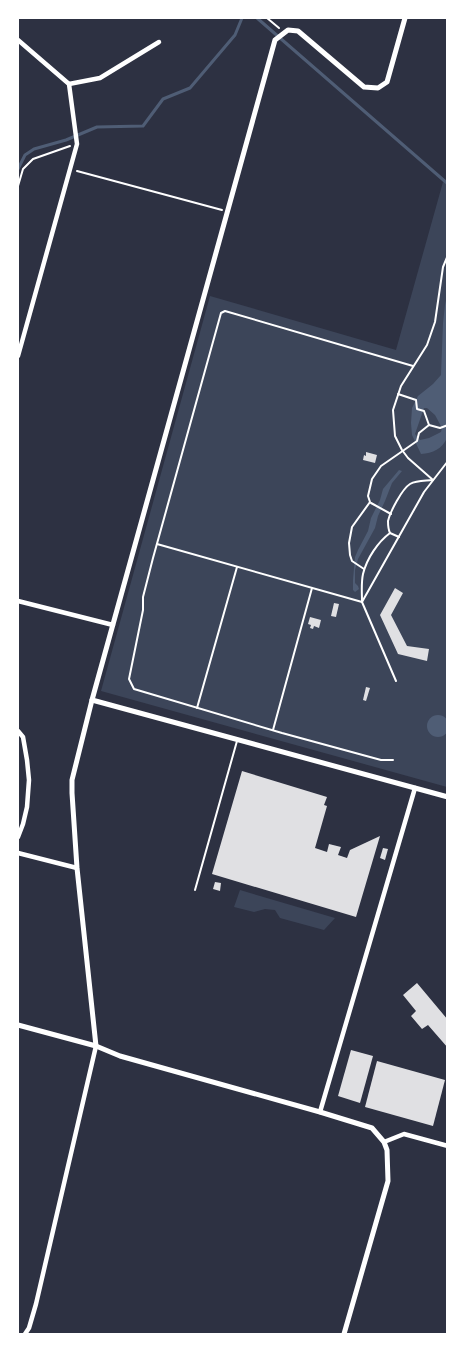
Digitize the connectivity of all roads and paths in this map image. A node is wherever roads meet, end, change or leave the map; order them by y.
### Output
1 (267, 18) edge
2 (405, 18) edge
3 (284, 33) junction
4 (18, 40) edge
5 (159, 42) dead end
6 (69, 84) junction
7 (76, 144) junction
8 (69, 170) junction
9 (18, 186) edge
10 (228, 212) junction
11 (448, 256) edge
12 (18, 356) edge
13 (413, 366) junction
14 (398, 394) junction
15 (429, 425) junction
16 (448, 425) edge
17 (402, 450) junction
18 (448, 461) edge
19 (433, 480) junction
20 (370, 502) junction
21 (391, 514) junction
22 (390, 533) junction
23 (399, 537) junction
24 (157, 544) junction
25 (237, 567) junction
26 (364, 569) junction
27 (312, 588) junction
28 (18, 601) edge
29 (362, 602) junction
30 (113, 625) junction
31 (396, 681) dead end
32 (92, 700) junction
33 (198, 708) junction
34 (273, 730) junction
35 (18, 731) edge
36 (237, 740) junction
37 (393, 760) dead end
38 (415, 788) junction
39 (448, 797) edge
40 (18, 837) edge
41 (18, 853) edge
42 (77, 868) junction
43 (195, 890) dead end
44 (18, 1025) edge
45 (96, 1046) junction
46 (320, 1112) junction
47 (384, 1142) junction
48 (448, 1146) edge
49 (25, 1334) edge
50 (344, 1334) edge

1 - 3 path
2 - 3 street
3 - 10 street
4 - 6 street
5 - 6 street
6 - 7 street
7 - 8 street
7 - 9 path
8 - 10 path
8 - 12 street
10 - 30 street
11 - 13 path
13 - 14 path
13 - 24 path
14 - 15 path
14 - 17 path
15 - 16 path
15 - 17 path
17 - 19 path
17 - 20 path
18 - 19 path
19 - 21 path
19 - 23 path
20 - 21 path
20 - 26 path
21 - 22 path
22 - 23 path
22 - 26 path
23 - 29 path
24 - 25 path
24 - 33 path
25 - 27 path
25 - 33 path
26 - 29 path
27 - 29 path
27 - 34 path
28 - 30 street
29 - 31 path
30 - 32 street
32 - 36 street
32 - 42 street
33 - 34 path
34 - 37 path
35 - 40 street
36 - 38 street
36 - 43 lane
38 - 39 street
38 - 46 street
41 - 42 street
42 - 45 street
44 - 45 street
45 - 46 street
45 - 49 street
46 - 47 street
47 - 48 street
47 - 50 street

